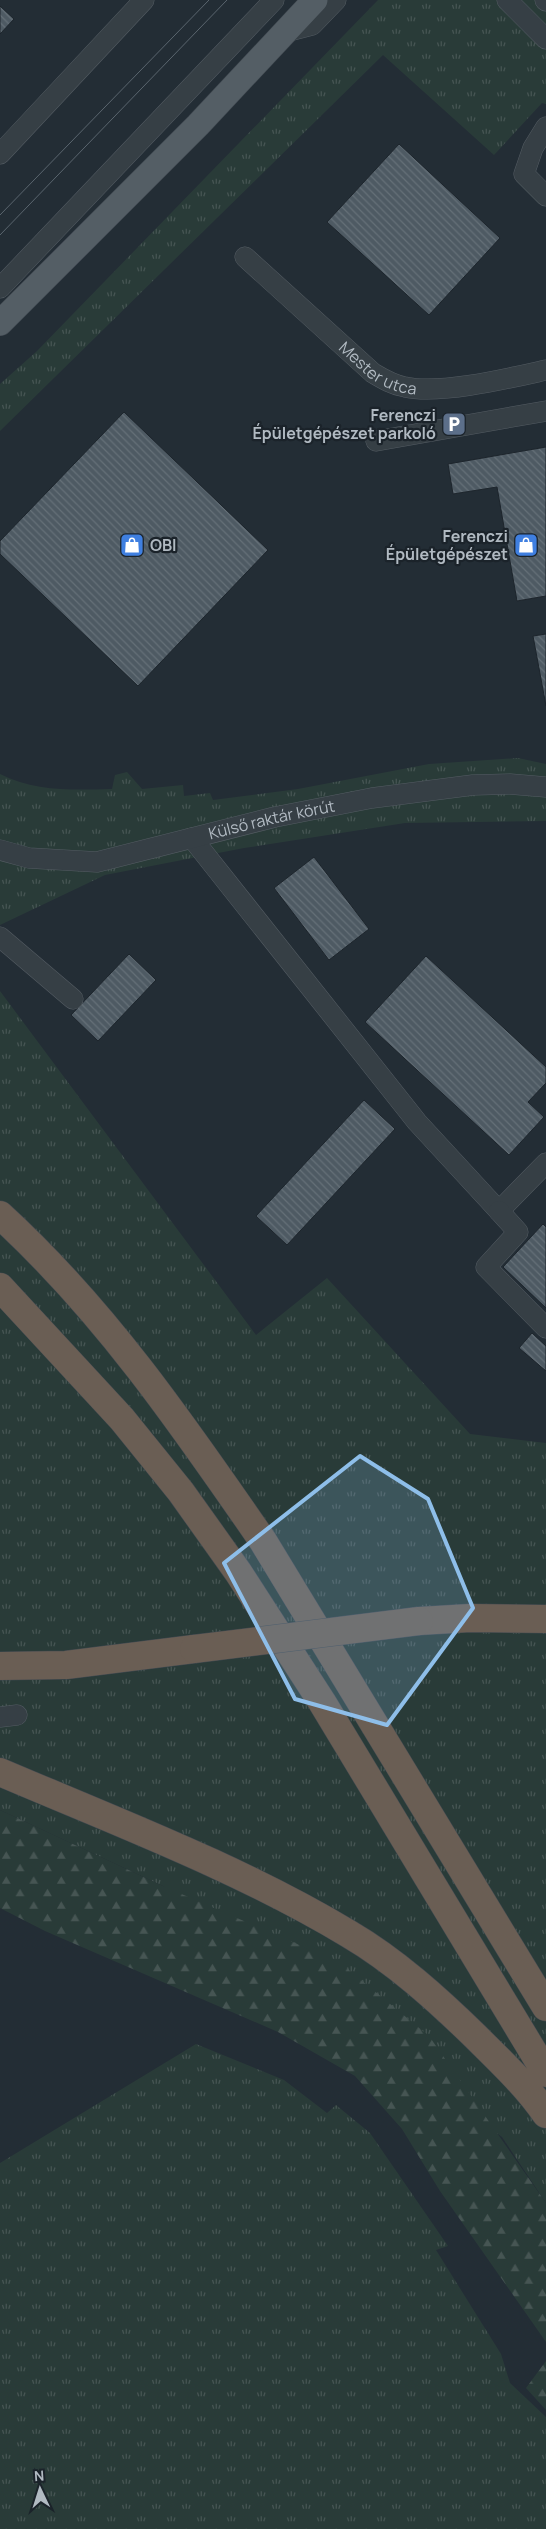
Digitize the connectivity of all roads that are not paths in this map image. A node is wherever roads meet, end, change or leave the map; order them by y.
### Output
1 (144, 0) edge
2 (274, 0) edge
3 (296, 0) edge
4 (315, 0) edge
5 (336, 0) edge
6 (507, 0) edge
7 (285, 32) junction
8 (546, 39) edge
9 (546, 127) edge
10 (0, 154) edge
11 (546, 196) edge
12 (245, 256) dead end
13 (0, 288) edge
14 (0, 299) edge
15 (0, 324) edge
16 (546, 370) edge
17 (546, 412) edge
18 (376, 441) dead end
19 (546, 787) edge
20 (192, 838) junction
21 (0, 850) edge
22 (0, 937) edge
23 (73, 999) dead end
24 (546, 1163) edge
25 (500, 1212) junction
26 (0, 1215) edge
27 (0, 1287) edge
28 (546, 1328) edge
29 (546, 1619) edge
30 (0, 1666) edge
31 (0, 1772) edge
32 (502, 1934) junction
33 (546, 1990) edge
34 (546, 2007) edge
35 (546, 2073) edge
36 (546, 2114) edge

1 - 10 street
2 - 13 street
3 - 14 main road
4 - 7 main road
5 - 7 street
6 - 8 street
7 - 15 main road
9 - 11 street
12 - 16 street, Mester utca
17 - 18 street
19 - 20 street, Külső raktár körút
20 - 21 street, Külső raktár körút
20 - 25 street
22 - 23 street
24 - 25 street
25 - 28 street
26 - 32 highway
27 - 35 highway
29 - 30 highway, bridge
31 - 36 highway
32 - 33 highway
32 - 34 highway

